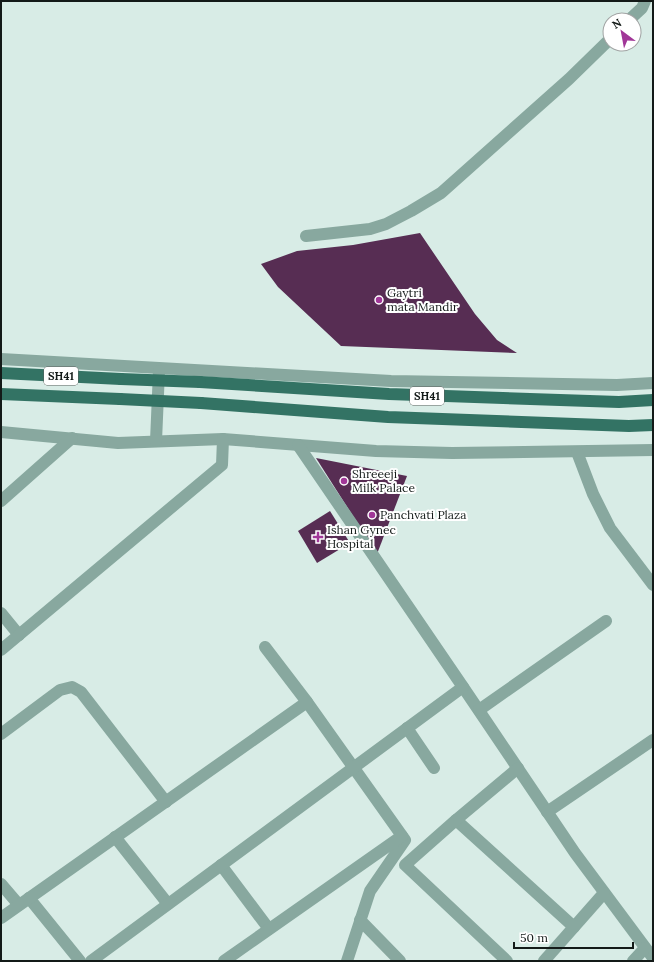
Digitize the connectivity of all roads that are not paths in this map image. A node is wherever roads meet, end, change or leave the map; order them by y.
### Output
1 (645, 1) edge
2 (638, 12) edge
3 (602, 47) edge
4 (306, 236) dead end
5 (1, 359) edge
6 (159, 368) junction
7 (1, 373) edge
8 (653, 383) edge
9 (1, 394) edge
10 (653, 400) edge
11 (653, 425) edge
12 (1, 432) edge
13 (72, 438) junction
14 (223, 439) junction
15 (156, 441) junction
16 (298, 445) junction
17 (653, 450) edge
18 (577, 452) junction
19 (1, 501) edge
20 (653, 585) edge
21 (1, 613) edge
22 (606, 622) dead end
23 (19, 635) junction
24 (265, 647) dead end
25 (1, 650) edge
26 (464, 687) junction
27 (307, 702) junction
28 (479, 710) junction
29 (407, 728) junction
30 (1, 734) edge
31 (653, 740) edge
32 (354, 767) junction
33 (434, 768) dead end
34 (518, 768) junction
35 (166, 802) junction
36 (547, 812) junction
37 (456, 820) junction
38 (402, 836) junction
39 (116, 837) junction
40 (221, 865) junction
41 (1, 884) edge
42 (604, 893) junction
43 (24, 901) junction
44 (168, 904) junction
45 (1, 918) edge
46 (360, 920) junction
47 (574, 927) junction
48 (269, 929) junction
49 (645, 948) junction
50 (653, 958) edge
51 (80, 961) edge
52 (91, 961) edge
53 (224, 961) edge
54 (347, 961) edge
55 (400, 961) edge
56 (507, 961) edge
57 (544, 961) edge
58 (633, 961) edge

1 - 2 street
3 - 4 street
5 - 6 street
6 - 8 street
6 - 15 street
7 - 10 main road, SH41, bridge
9 - 11 main road, SH41, bridge
12 - 13 street
13 - 15 street
13 - 19 street
14 - 15 street
14 - 16 street
14 - 23 street
16 - 18 street
16 - 26 street
17 - 18 street
18 - 20 street
21 - 23 street
22 - 28 street
23 - 25 street
24 - 27 street
26 - 28 street
26 - 29 street
27 - 32 street
27 - 35 street
28 - 34 street
29 - 32 street
29 - 33 street
30 - 35 street
31 - 36 street
32 - 38 street
32 - 40 street
34 - 36 street
34 - 37 street
35 - 39 street
36 - 42 street
37 - 47 street
37 - 56 street
38 - 46 street
38 - 48 street
39 - 43 street
39 - 44 street
40 - 44 street
40 - 48 street
41 - 43 street
42 - 47 street
42 - 49 street
43 - 45 street
43 - 51 street
44 - 52 street
46 - 54 street
46 - 55 street
47 - 57 street
48 - 53 street
49 - 50 street
49 - 58 street

